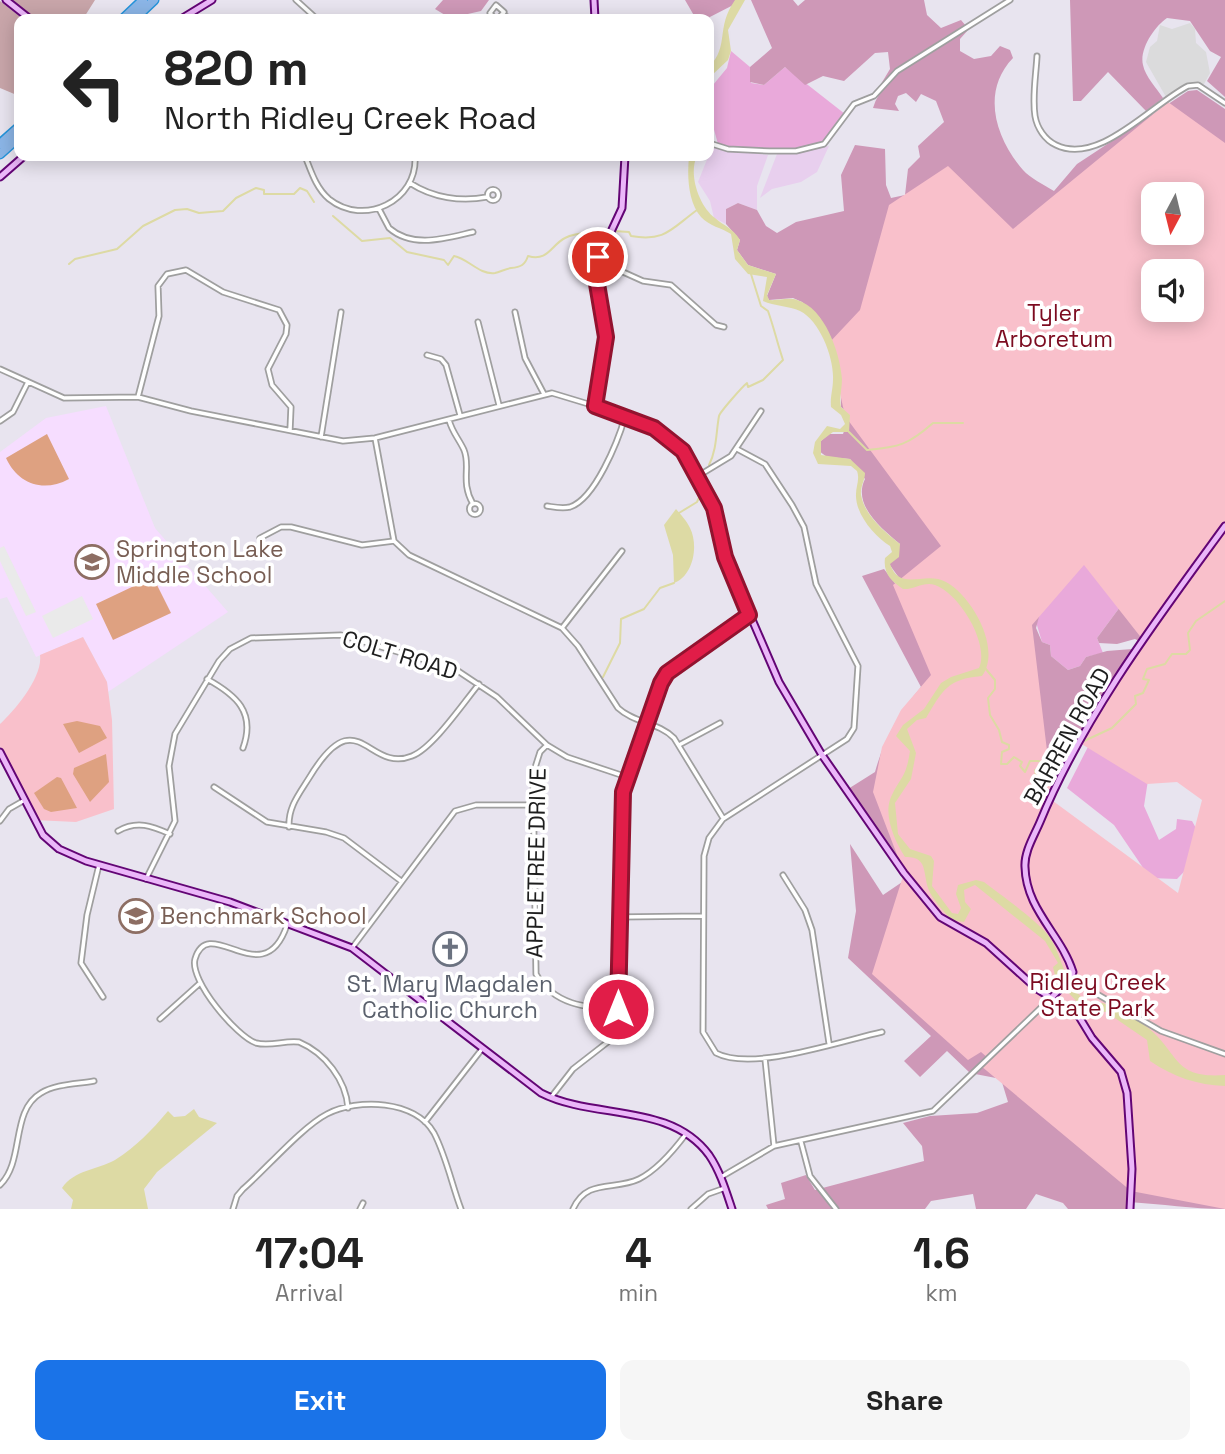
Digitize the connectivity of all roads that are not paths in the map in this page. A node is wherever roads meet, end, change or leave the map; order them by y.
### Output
1 (143, 0) edge
2 (154, 0) edge
3 (212, 0) edge
4 (296, 0) edge
5 (1010, 0) edge
6 (8, 1) edge
7 (24, 14) edge
8 (128, 14) edge
9 (139, 14) edge
10 (189, 14) edge
11 (311, 14) edge
12 (491, 14) edge
13 (503, 14) edge
14 (1037, 56) dead end
15 (1225, 103) edge
16 (14, 131) edge
17 (14, 141) edge
18 (0, 144) edge
19 (714, 144) edge
20 (0, 154) edge
21 (18, 161) edge
22 (307, 161) edge
23 (414, 161) edge
24 (625, 161) edge
25 (0, 177) edge
26 (410, 183) junction
27 (487, 197) dead end
28 (379, 209) junction
29 (473, 232) dead end
30 (595, 271) junction
31 (341, 312) dead end
32 (515, 312) dead end
33 (478, 322) dead end
34 (724, 327) dead end
35 (427, 355) dead end
36 (0, 369) edge
37 (28, 382) junction
38 (544, 394) junction
39 (138, 397) junction
40 (499, 405) junction
41 (595, 406) junction
42 (761, 411) dead end
43 (460, 416) junction
44 (625, 417) junction
45 (449, 420) junction
46 (0, 421) edge
47 (290, 430) junction
48 (321, 437) junction
49 (375, 438) junction
50 (737, 449) junction
51 (698, 476) junction
52 (472, 504) dead end
53 (547, 506) dead end
54 (1225, 526) edge
55 (260, 538) dead end
56 (394, 541) junction
57 (622, 551) dead end
58 (749, 615) junction
59 (562, 628) junction
60 (207, 679) junction
61 (479, 684) junction
62 (647, 723) junction
63 (720, 723) dead end
64 (547, 745) junction
65 (679, 745) junction
66 (243, 748) dead end
67 (0, 752) edge
68 (822, 754) junction
69 (627, 777) junction
70 (214, 787) dead end
71 (23, 801) junction
72 (534, 805) junction
73 (723, 819) junction
74 (0, 821) edge
75 (289, 827) junction
76 (118, 831) dead end
77 (170, 834) junction
78 (99, 865) junction
79 (783, 875) dead end
80 (146, 879) junction
81 (401, 881) junction
82 (703, 916) junction
83 (619, 917) junction
84 (288, 923) junction
85 (352, 948) junction
86 (199, 984) junction
87 (1083, 986) dead end
88 (103, 997) dead end
89 (1052, 997) junction
90 (618, 1009) junction
91 (160, 1019) dead end
92 (882, 1032) dead end
93 (829, 1043) junction
94 (482, 1048) junction
95 (1225, 1054) edge
96 (765, 1059) junction
97 (94, 1081) dead end
98 (551, 1098) junction
99 (348, 1108) junction
100 (425, 1122) junction
101 (686, 1134) junction
102 (801, 1142) junction
103 (774, 1146) junction
104 (721, 1177) junction
105 (0, 1185) edge
106 (725, 1188) junction
107 (363, 1203) dead end
108 (233, 1209) edge
109 (360, 1209) edge
110 (461, 1209) edge
111 (573, 1209) edge
112 (691, 1209) edge
113 (732, 1209) edge
114 (836, 1209) edge
115 (1130, 1209) edge

1 - 8 highway
2 - 9 highway
3 - 10 street
4 - 11 street
5 - 19 street
6 - 7 street
12 - 13 street
14 - 15 street
16 - 18 highway
17 - 20 highway
21 - 25 street
22 - 28 street
23 - 26 street
24 - 30 street
26 - 27 street
26 - 28 street
28 - 29 street
30 - 34 street
30 - 41 street
31 - 48 street
32 - 38 street
33 - 40 street
35 - 43 street
36 - 37 street
37 - 39 street
37 - 46 street
38 - 40 street
38 - 41 street
39 - 47 street
39 - 47 street
40 - 43 street
41 - 44 street
42 - 50 street
43 - 45 street
44 - 51 street
44 - 53 street
45 - 49 street
45 - 52 street
47 - 48 street
48 - 49 street
49 - 56 street
50 - 51 street
50 - 68 street
51 - 58 street
54 - 89 street, BARREN ROAD
55 - 56 street
56 - 59 street
57 - 59 street
58 - 62 street
58 - 68 street
59 - 62 street
60 - 61 street, COLT ROAD
60 - 66 street
60 - 77 street, COLT ROAD
61 - 64 street, COLT ROAD
61 - 75 street
62 - 65 street
62 - 69 street
63 - 65 street
64 - 69 street, COLT ROAD
64 - 72 street, APPLETREE DRIVE
65 - 73 street
67 - 71 street
68 - 73 street
68 - 89 street
69 - 83 street
70 - 75 street
71 - 74 street
71 - 78 street
72 - 81 street
72 - 90 street, APPLETREE DRIVE
73 - 82 street
75 - 81 street
76 - 77 street
77 - 80 street, COLT ROAD
78 - 80 street
78 - 88 street
79 - 93 street
80 - 84 street
81 - 85 street
82 - 83 street
82 - 96 street
83 - 90 street
84 - 85 street
84 - 86 street
85 - 94 street
86 - 91 street
86 - 99 street
87 - 95 street
89 - 102 street
89 - 115 street
90 - 98 street
92 - 93 street
93 - 96 street
94 - 98 street
94 - 100 street
96 - 103 street
97 - 105 street
98 - 101 street
99 - 100 street
99 - 108 street
100 - 110 street
101 - 104 street
101 - 111 street
102 - 103 street
102 - 114 street
103 - 104 street
104 - 106 street
106 - 112 street
106 - 113 street
107 - 109 street

